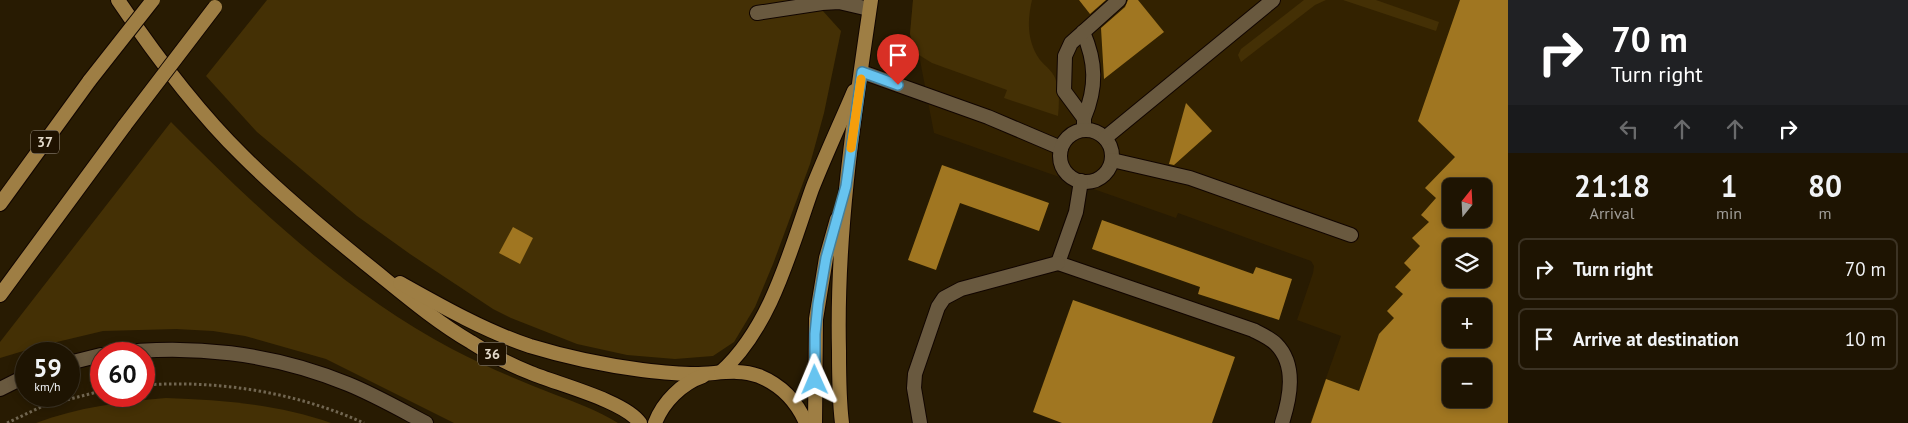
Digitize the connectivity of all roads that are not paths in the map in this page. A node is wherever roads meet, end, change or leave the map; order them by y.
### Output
1 (118, 0) edge
2 (153, 0) edge
3 (1120, 0) edge
4 (838, 1) edge
5 (1267, 1) edge
6 (218, 4) edge
7 (870, 4) edge
8 (757, 12) dead end
9 (1083, 32) junction
10 (862, 72) junction
11 (1084, 124) junction
12 (1105, 138) junction
13 (1061, 148) junction
14 (1112, 160) junction
15 (1081, 181) junction
16 (846, 186) junction
17 (0, 204) edge
18 (1351, 235) dead end
19 (359, 257) junction
20 (1058, 263) junction
21 (0, 295) edge
22 (155, 349) edge
23 (717, 372) junction
24 (15, 382) edge
25 (0, 389) edge
26 (426, 423) edge
27 (640, 423) edge
28 (655, 423) edge
29 (806, 423) edge
30 (815, 423) edge
31 (842, 423) edge
32 (920, 423) edge
33 (1282, 423) edge

1 - 19 main road
2 - 17 main road, 37, bridge
3 - 9 lane
4 - 7 lane
4 - 8 lane
5 - 12 lane
6 - 21 main road, bridge
7 - 10 main road
9 - 11 lane
9 - 11 lane
10 - 13 lane
10 - 16 main road
10 - 23 main road
11 - 12 lane
11 - 13 lane
12 - 14 lane
13 - 15 lane
14 - 15 lane
14 - 18 lane
15 - 20 lane
16 - 30 main road
16 - 31 main road
19 - 23 main road
19 - 27 main road, 36
20 - 32 lane
20 - 33 lane
22 - 26 lane
23 - 28 main road
23 - 29 main road
24 - 25 lane

